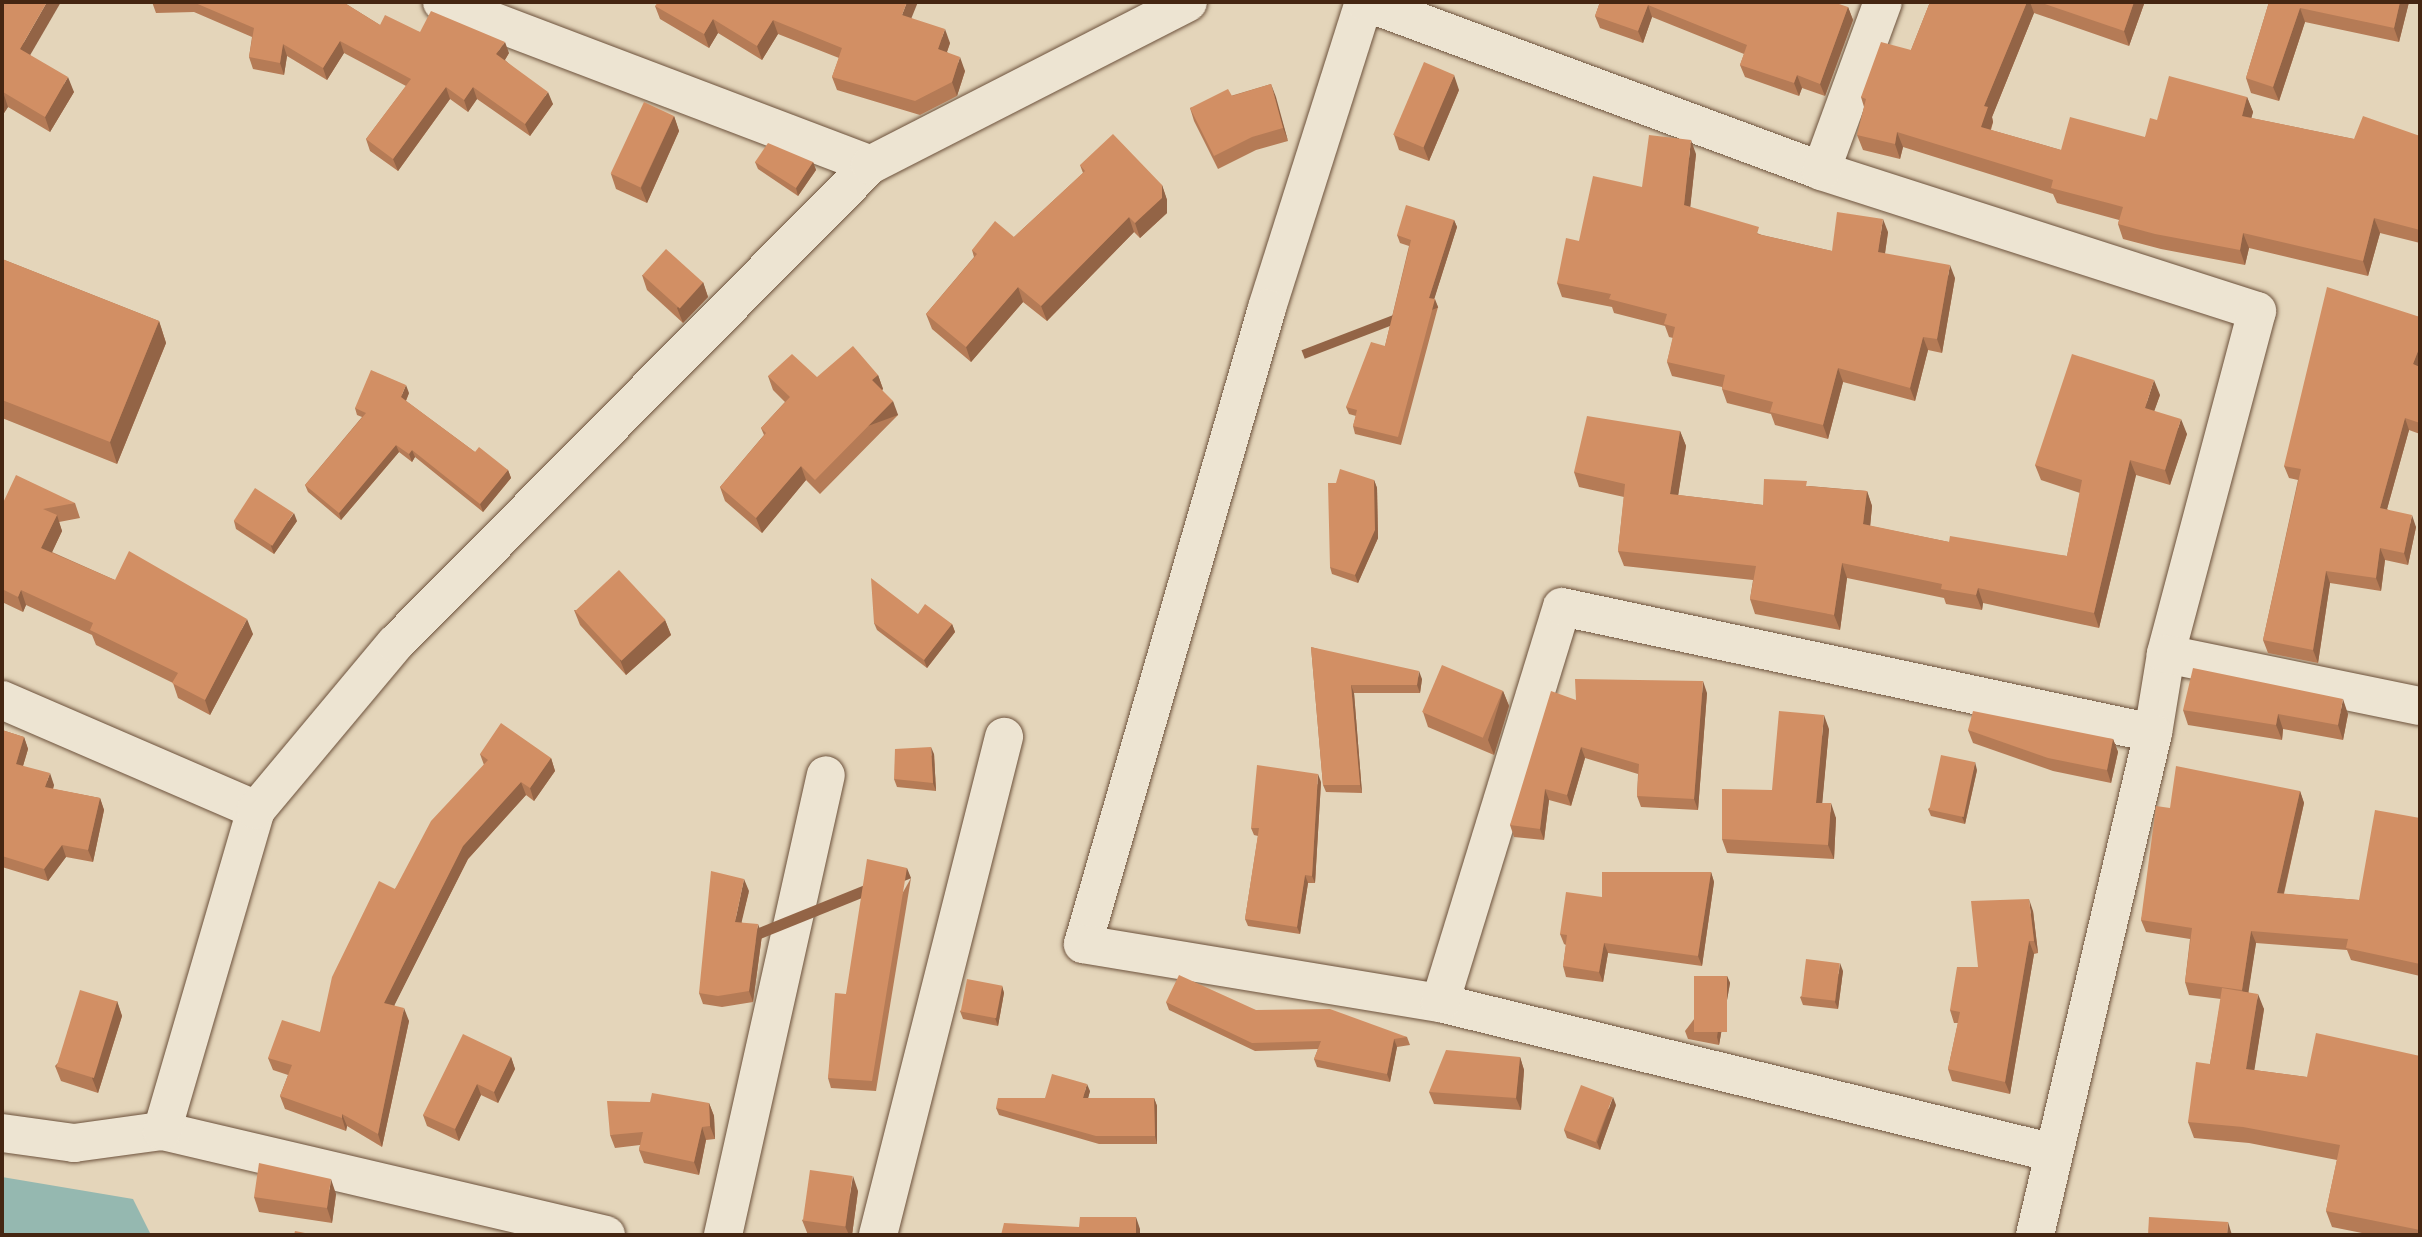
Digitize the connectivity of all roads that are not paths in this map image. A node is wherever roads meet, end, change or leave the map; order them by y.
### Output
1 (442, 2) edge
2 (1188, 2) edge
3 (1364, 2) edge
4 (1883, 2) edge
5 (870, 165) junction
6 (1821, 171) junction
7 (2166, 654) junction
8 (2, 700) edge
9 (2420, 706) edge
10 (2153, 733) junction
11 (1004, 737) dead end
12 (826, 775) dead end
13 (256, 810) junction
14 (1440, 1003) junction
15 (162, 1130) junction
16 (2, 1133) edge
17 (2054, 1153) junction
18 (606, 1235) edge
19 (723, 1235) edge
20 (878, 1235) edge
21 (2035, 1235) edge

1 - 5 street
2 - 5 street
3 - 6 street
3 - 14 street
4 - 6 street
5 - 13 street
6 - 7 street
7 - 9 street
7 - 10 street
8 - 13 street
10 - 14 street
10 - 17 street
11 - 20 street
12 - 19 street
13 - 15 street
14 - 17 street
15 - 16 street
15 - 18 street
17 - 21 street

